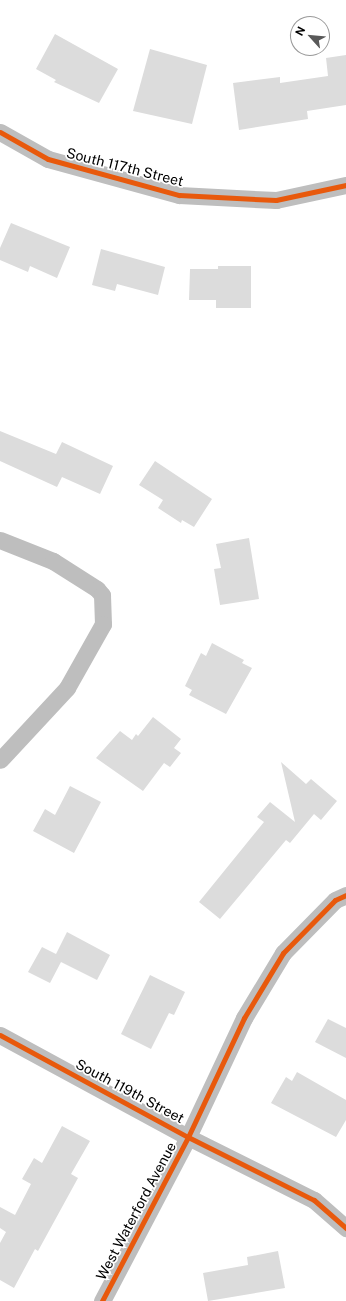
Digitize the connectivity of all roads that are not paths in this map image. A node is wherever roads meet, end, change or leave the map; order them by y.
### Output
1 (0, 132) edge
2 (346, 185) edge
3 (0, 540) edge
4 (0, 760) edge
5 (346, 895) edge
6 (0, 1035) edge
7 (188, 1136) junction
8 (346, 1228) edge
9 (102, 1301) edge

1 - 2 street, South 117th Street
3 - 4 street
5 - 7 street, West Waterford Avenue
6 - 7 street, South 119th Street
7 - 8 street, South 119th Street
7 - 9 street, West Waterford Avenue

